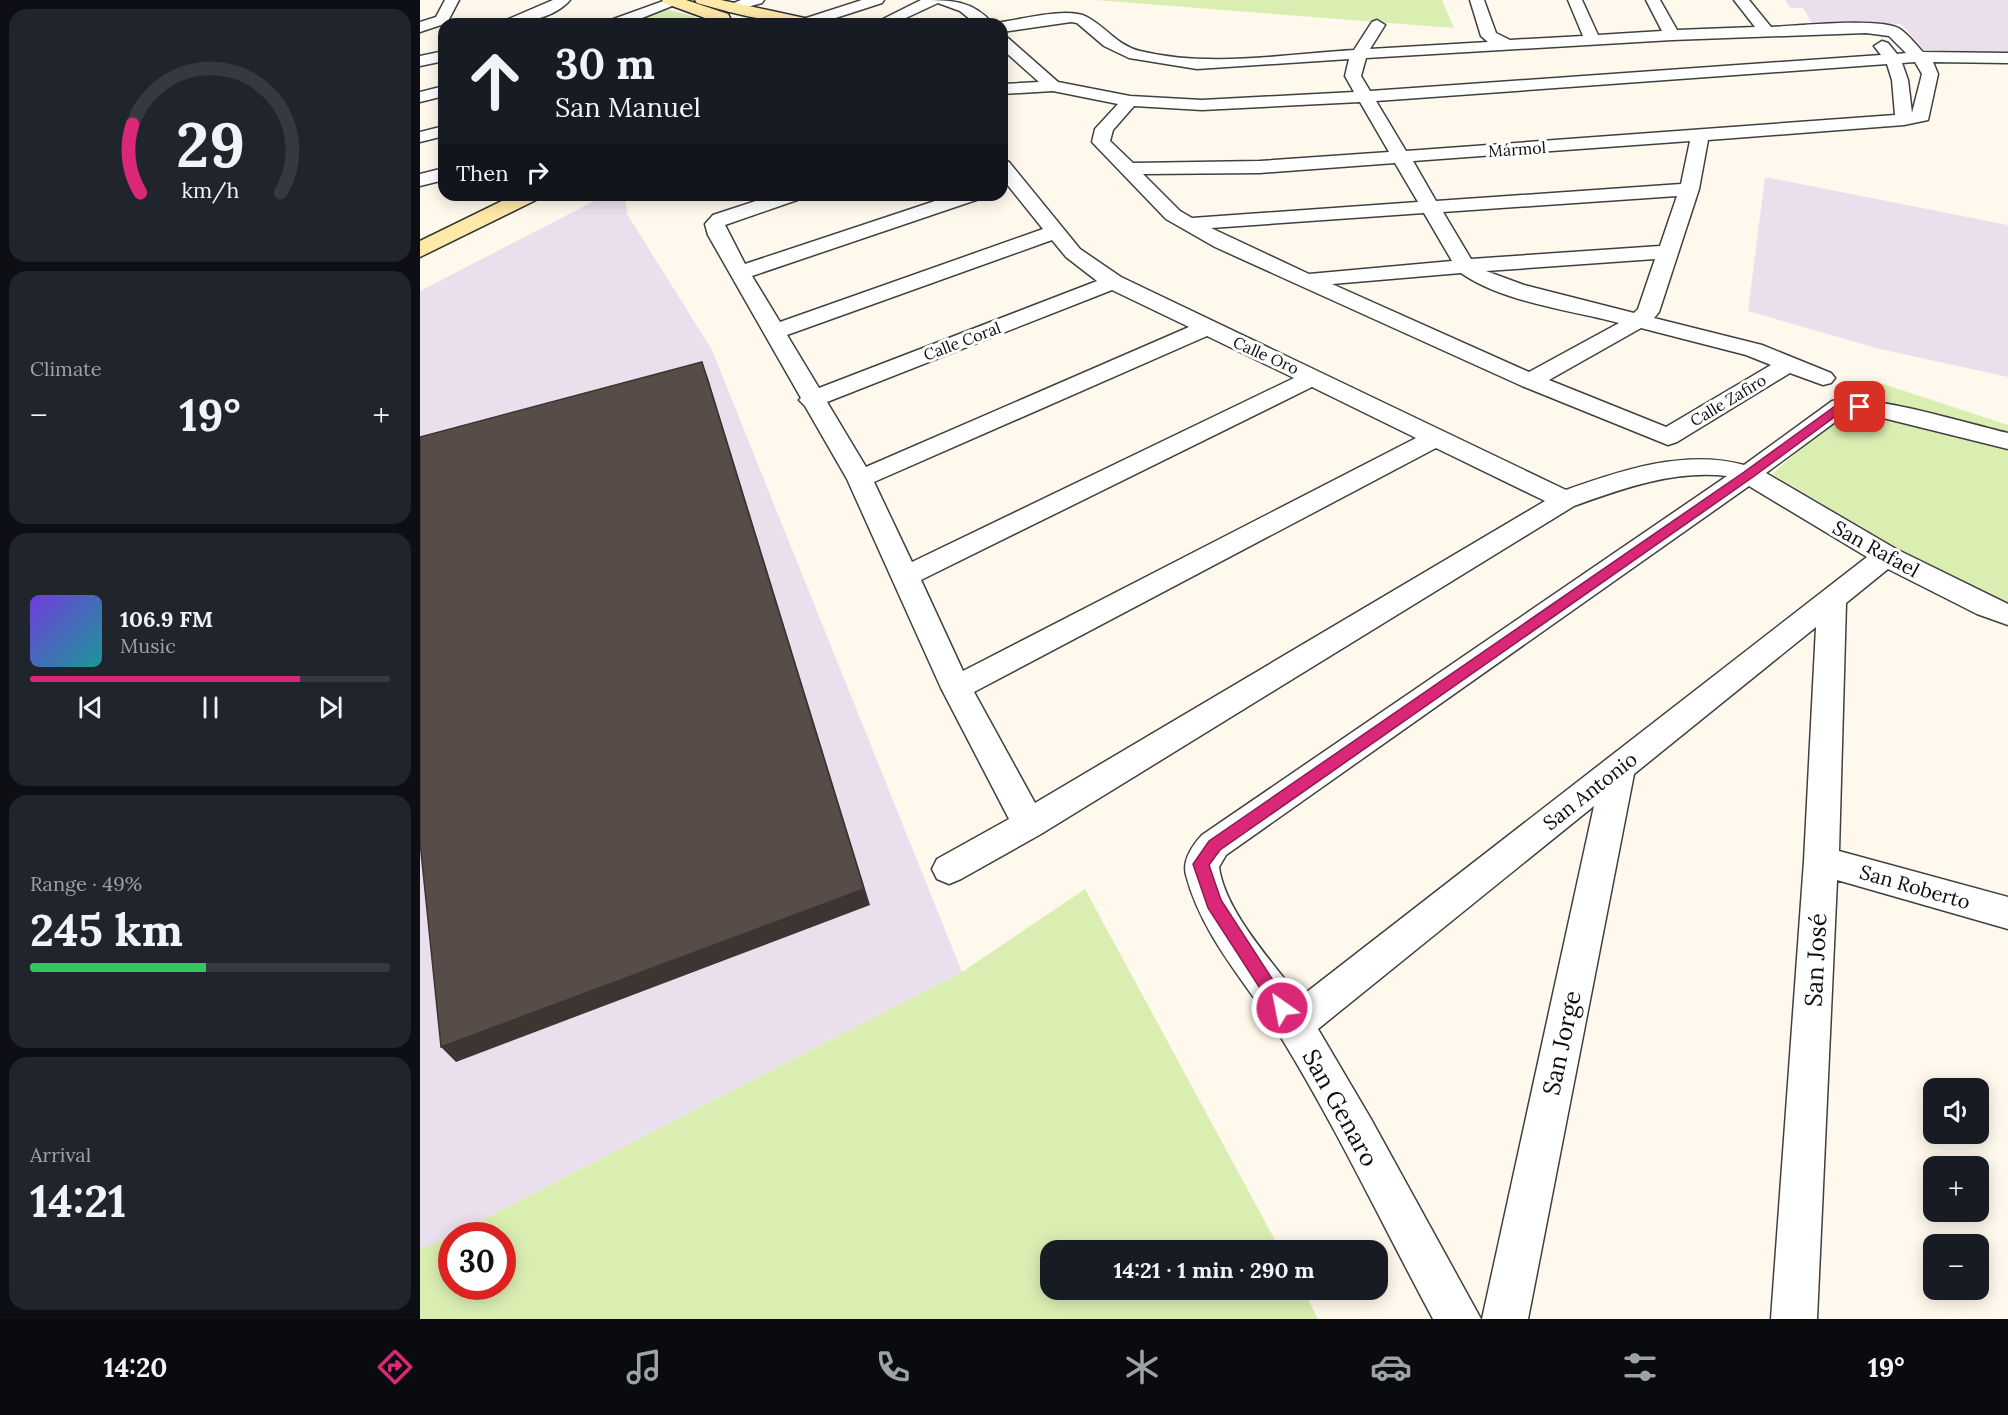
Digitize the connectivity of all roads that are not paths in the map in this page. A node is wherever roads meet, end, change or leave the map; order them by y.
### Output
1 (452, 0) edge
2 (563, 0) edge
3 (703, 0) edge
4 (757, 0) edge
5 (877, 0) edge
6 (916, 0) edge
7 (933, 0) edge
8 (1477, 0) edge
9 (1575, 0) edge
10 (1653, 0) edge
11 (1741, 0) edge
12 (674, 1) edge
13 (952, 2) edge
14 (729, 8) junction
15 (443, 18) edge
16 (522, 18) edge
17 (629, 18) edge
18 (726, 18) edge
19 (781, 18) edge
20 (822, 18) edge
21 (879, 18) edge
22 (894, 18) edge
23 (930, 18) edge
24 (976, 18) edge
25 (438, 21) edge
26 (1377, 25) dead end
27 (1008, 26) edge
28 (420, 27) edge
29 (1866, 28) junction
30 (1766, 31) junction
31 (1672, 35) junction
32 (1593, 40) junction
33 (1008, 45) edge
34 (1507, 45) junction
35 (1359, 54) junction
36 (438, 57) edge
37 (1922, 57) junction
38 (2008, 58) edge
39 (1894, 59) junction
40 (420, 61) edge
41 (2008, 73) edge
42 (1930, 74) junction
43 (1901, 76) junction
44 (1877, 78) dead end
45 (1807, 82) dead end
46 (1053, 86) junction
47 (1008, 89) edge
48 (438, 92) edge
49 (420, 97) edge
50 (1044, 103) dead end
51 (1368, 104) junction
52 (1008, 105) edge
53 (1076, 108) dead end
54 (1124, 108) junction
55 (1148, 119) dead end
56 (1904, 120) junction
57 (1173, 121) dead end
58 (438, 132) edge
59 (1700, 135) junction
60 (420, 137) edge
61 (1401, 158) junction
62 (1130, 169) junction
63 (438, 176) edge
64 (420, 180) edge
65 (1008, 180) edge
66 (1689, 189) junction
67 (504, 201) edge
68 (519, 201) edge
69 (774, 201) edge
70 (954, 201) edge
71 (1433, 207) junction
72 (1186, 224) junction
73 (1054, 232) junction
74 (420, 241) edge
75 (420, 250) edge
76 (1668, 252) junction
77 (1466, 266) junction
78 (739, 273) junction
79 (1309, 281) junction
80 (1113, 282) junction
81 (1638, 321) junction
82 (1206, 328) junction
83 (773, 332) junction
84 (1789, 364) junction
85 (1315, 377) junction
86 (1823, 378) dead end
87 (1530, 381) junction
88 (811, 400) junction
89 (1437, 437) junction
90 (2008, 441) edge
91 (1749, 474) junction
92 (860, 479) junction
93 (1565, 500) junction
94 (1886, 556) junction
95 (906, 576) junction
96 (1832, 601) junction
97 (2008, 615) edge
98 (956, 688) junction
99 (1618, 768) junction
100 (1029, 824) junction
101 (1821, 861) junction
102 (949, 869) dead end
103 (2008, 913) edge
104 (1294, 1025) junction
105 (1458, 1319) edge
106 (1505, 1319) edge
107 (1794, 1319) edge

1 - 15 street
2 - 16 street
3 - 14 street
4 - 14 street
5 - 20 street
6 - 21 street
7 - 22 street
8 - 34 street
9 - 32 street
10 - 31 street
11 - 30 street
12 - 17 street
12 - 18 street
13 - 23 street
13 - 24 street
14 - 19 street
25 - 28 street
26 - 35 street
27 - 35 street
29 - 30 street
29 - 37 street
29 - 39 street
30 - 31 street
31 - 32 street
32 - 34 street
33 - 46 street
34 - 35 street
35 - 51 street
36 - 40 street
37 - 38 street
37 - 39 street
37 - 42 street
39 - 43 street
39 - 51 street
41 - 42 street
42 - 43 street
42 - 56 street
43 - 44 street
43 - 56 street
45 - 51 street
46 - 47 street
46 - 54 street
48 - 49 street
50 - 52 street
51 - 54 street
51 - 57 street
51 - 61 street
53 - 54 street
54 - 55 street
54 - 62 street
56 - 59 street, Mármol
58 - 60 street
59 - 61 street, Mármol
59 - 66 street
61 - 62 street, Mármol
61 - 71 street
62 - 72 street
63 - 64 street
65 - 73 street, Calle Oro
66 - 71 street
66 - 76 street
67 - 74 street
68 - 75 street
69 - 78 street
70 - 78 street
71 - 72 street
71 - 77 street
72 - 79 street
73 - 80 street, Calle Oro
73 - 83 street
76 - 77 street
76 - 81 street
77 - 79 street
77 - 81 street
78 - 83 street
79 - 87 street
80 - 82 street, Calle Oro
80 - 88 street, Calle Coral
81 - 84 street
81 - 87 street
82 - 85 street, Calle Oro
82 - 92 street
83 - 88 street
84 - 86 street
84 - 87 street, Calle Zafiro
85 - 89 street, Calle Oro
85 - 95 street
88 - 92 street
89 - 93 street, Calle Oro
89 - 98 street
90 - 91 street
91 - 93 street, San Rafael
91 - 94 street, San Rafael
91 - 104 street, San Genaro
92 - 95 street
93 - 100 street, San Rafael
94 - 96 street, San Antonio
94 - 97 street, San Rafael
95 - 98 street
96 - 99 street, San Antonio
96 - 101 street, San José
98 - 100 street
99 - 104 street, San Antonio
99 - 106 street, San Jorge
100 - 102 street, San Rafael
101 - 103 street, San Roberto
101 - 107 street, San José
104 - 105 street, San Genaro

